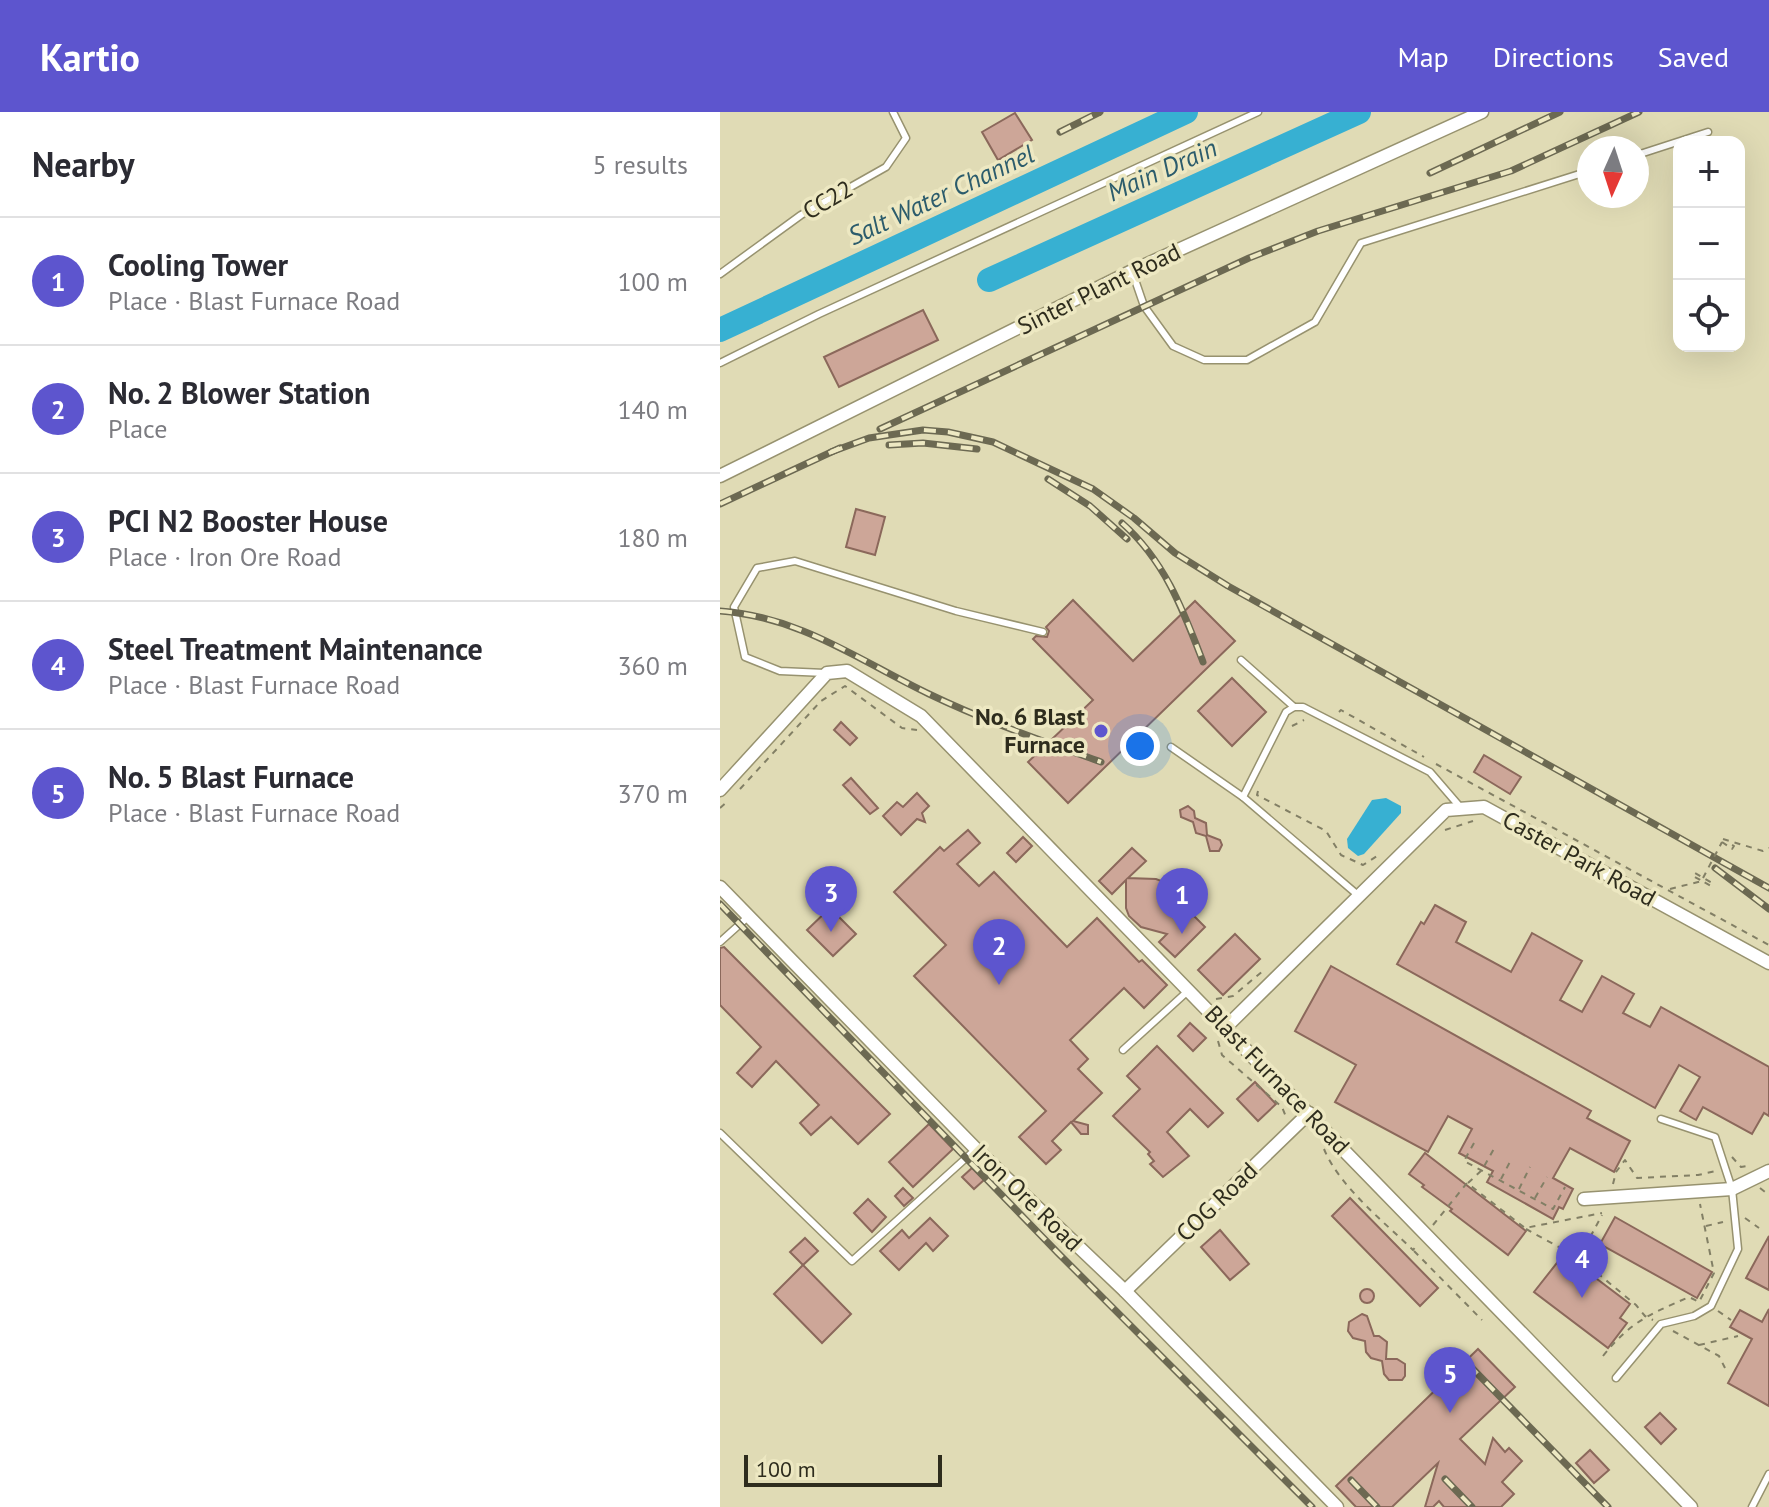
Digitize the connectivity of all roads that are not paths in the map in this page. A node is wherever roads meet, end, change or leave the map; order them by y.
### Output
1 (893, 112) edge
2 (1258, 112) edge
3 (1482, 112) edge
4 (1708, 132) dead end
5 (1649, 151) edge
6 (1577, 175) edge
7 (1132, 271) junction
8 (720, 274) edge
9 (720, 363) edge
10 (720, 476) edge
11 (1043, 632) dead end
12 (1241, 660) dead end
13 (827, 673) junction
14 (1294, 707) junction
15 (1171, 747) dead end
16 (724, 795) edge
17 (1243, 797) junction
18 (1461, 809) junction
19 (720, 887) edge
20 (1359, 896) junction
21 (749, 916) junction
22 (720, 942) edge
23 (1769, 963) edge
24 (1189, 990) junction
25 (1220, 1030) junction
26 (1123, 1050) dead end
27 (1309, 1113) junction
28 (1661, 1119) dead end
29 (720, 1133) edge
30 (976, 1149) junction
31 (1769, 1171) edge
32 (1732, 1189) junction
33 (1584, 1199) dead end
34 (1125, 1291) junction
35 (1616, 1378) dead end
36 (1769, 1474) edge
37 (1337, 1507) edge
38 (1691, 1507) edge
39 (1752, 1507) edge

1 - 8 lane, CC22
2 - 9 lane
3 - 7 street, Sinter Plant Road
4 - 5 lane
6 - 7 lane
7 - 10 street, Sinter Plant Road
11 - 13 lane
12 - 14 lane
13 - 16 street
13 - 24 street, Blast Furnace Road
14 - 17 lane
14 - 18 lane
15 - 17 lane
17 - 20 lane
18 - 20 street
18 - 23 street, Caster Park Road
19 - 21 street, Iron Ore Road
20 - 25 street
21 - 22 lane
21 - 30 street, Iron Ore Road
24 - 25 street, Blast Furnace Road
24 - 26 lane
25 - 27 street, Blast Furnace Road
27 - 34 street, COG Road
27 - 38 street, Blast Furnace Road
28 - 32 lane
29 - 30 lane
30 - 34 street, Iron Ore Road
31 - 32 street
32 - 33 street
32 - 35 lane
34 - 37 street, Iron Ore Road
36 - 39 lane

